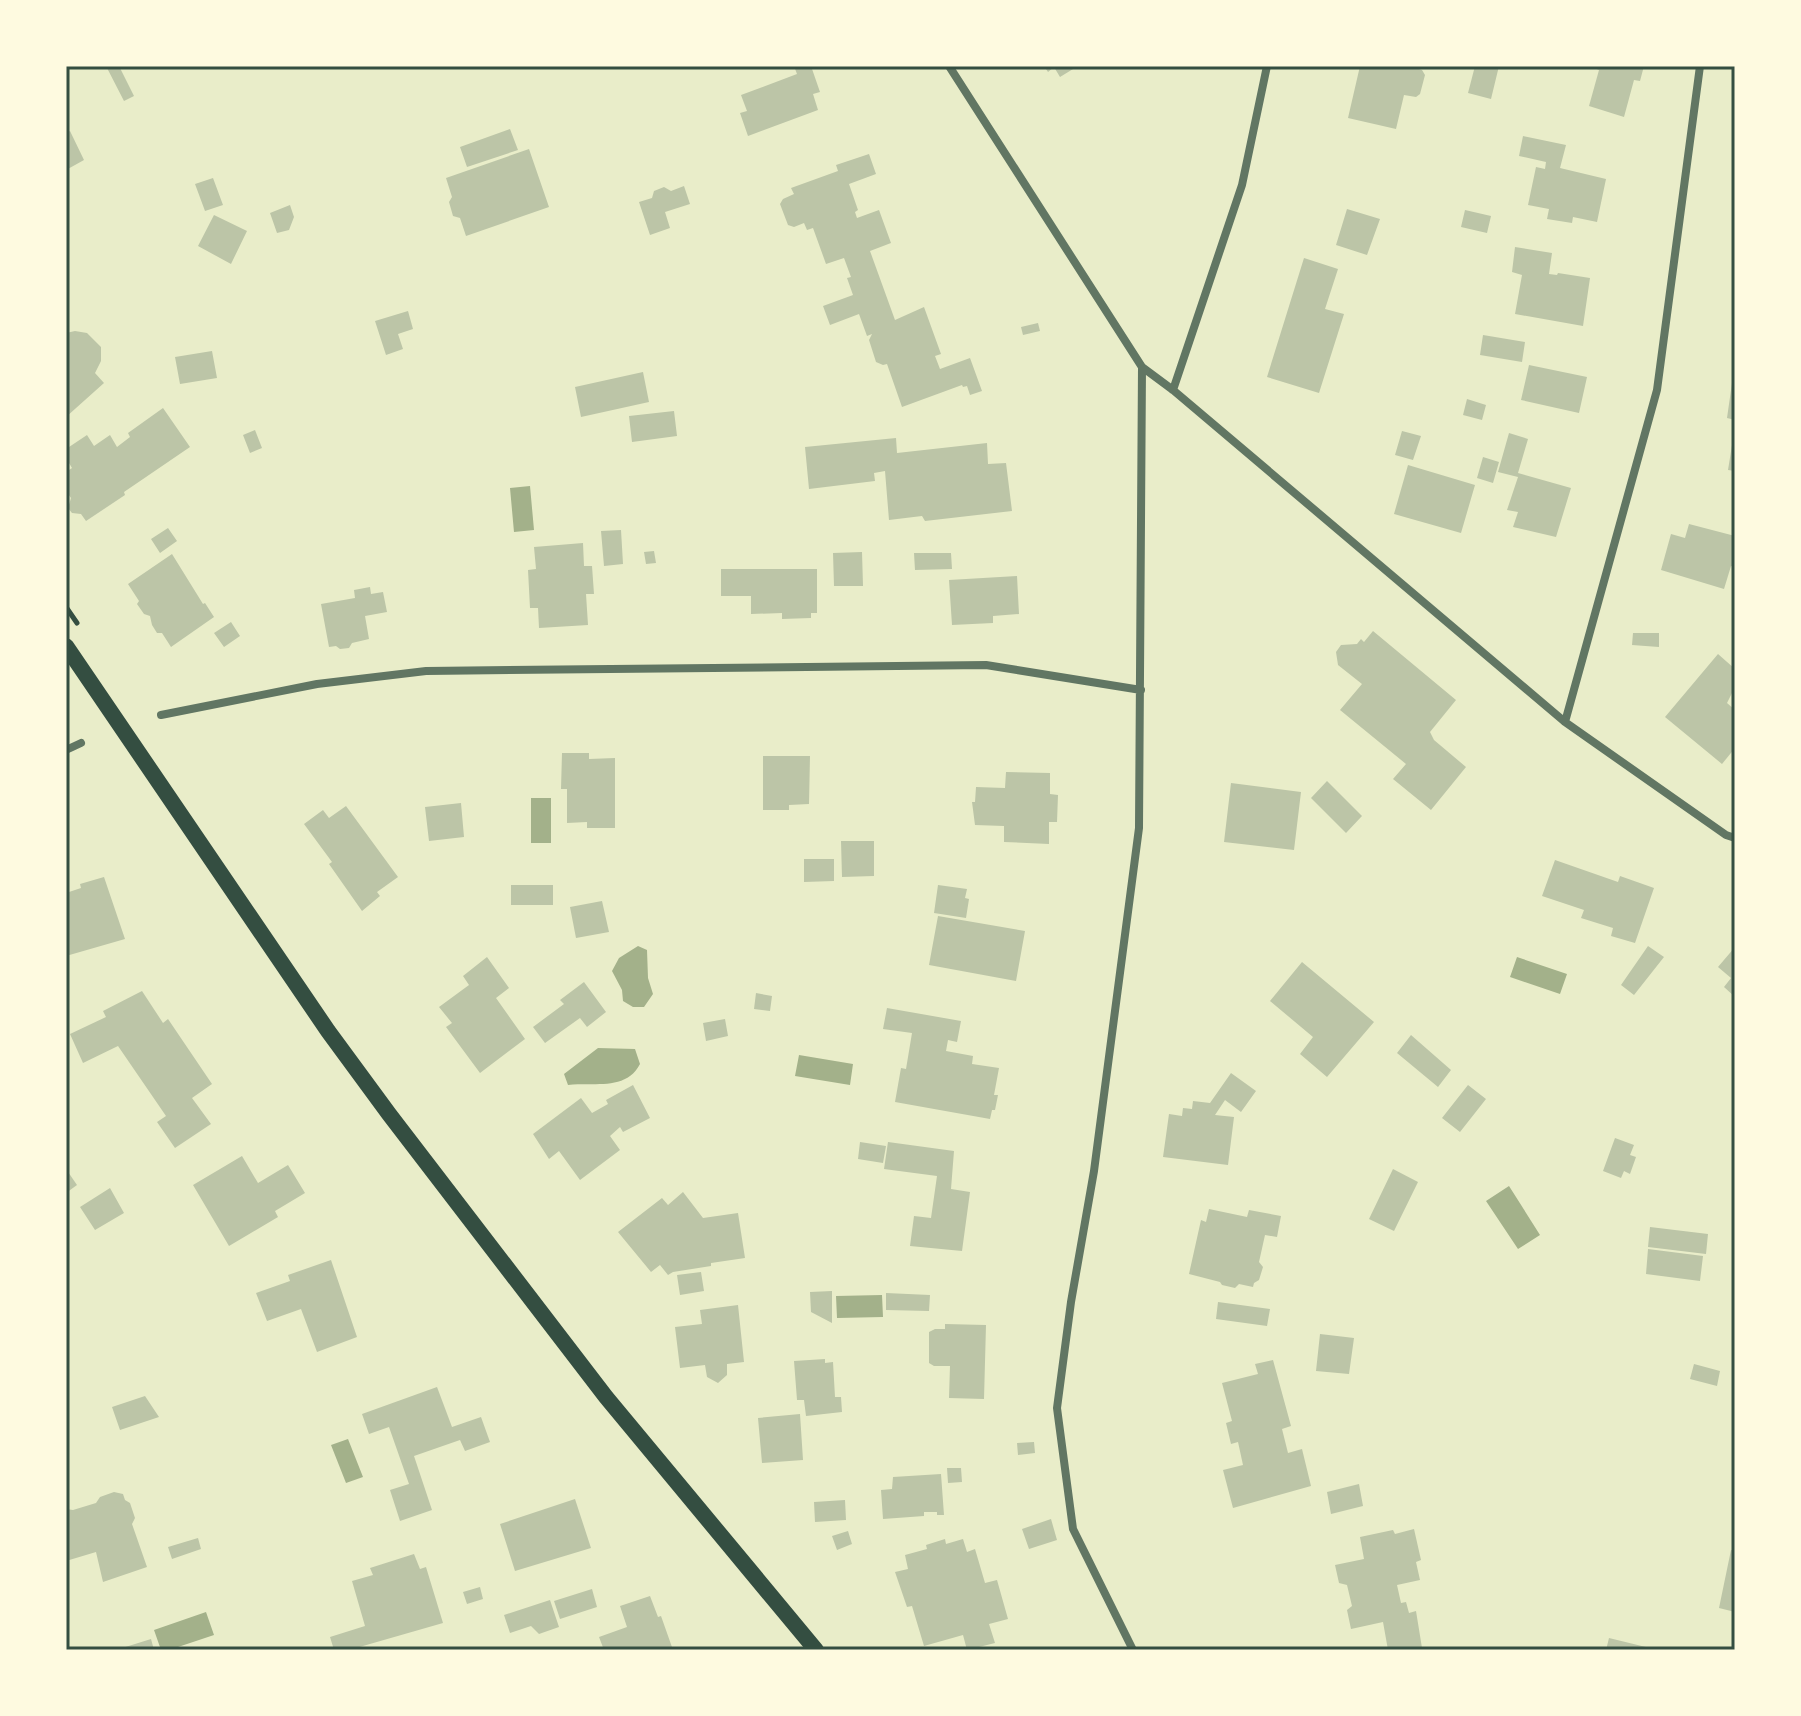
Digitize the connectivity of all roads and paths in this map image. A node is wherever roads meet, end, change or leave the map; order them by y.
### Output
1 (949, 66) edge
2 (1267, 66) edge
3 (1700, 66) edge
4 (1142, 367) junction
5 (1173, 390) junction
6 (66, 607) edge
7 (83, 632) dead end
8 (66, 646) edge
9 (1141, 690) junction
10 (161, 715) dead end
11 (1565, 722) junction
12 (81, 743) dead end
13 (66, 750) edge
14 (1735, 838) edge
15 (816, 1650) edge
16 (1133, 1650) edge

1 - 4 street
2 - 5 street
3 - 11 street
4 - 5 street
4 - 9 street
5 - 11 street
6 - 7 path
8 - 15 main road
9 - 10 street
9 - 16 street
11 - 14 street
12 - 13 street

